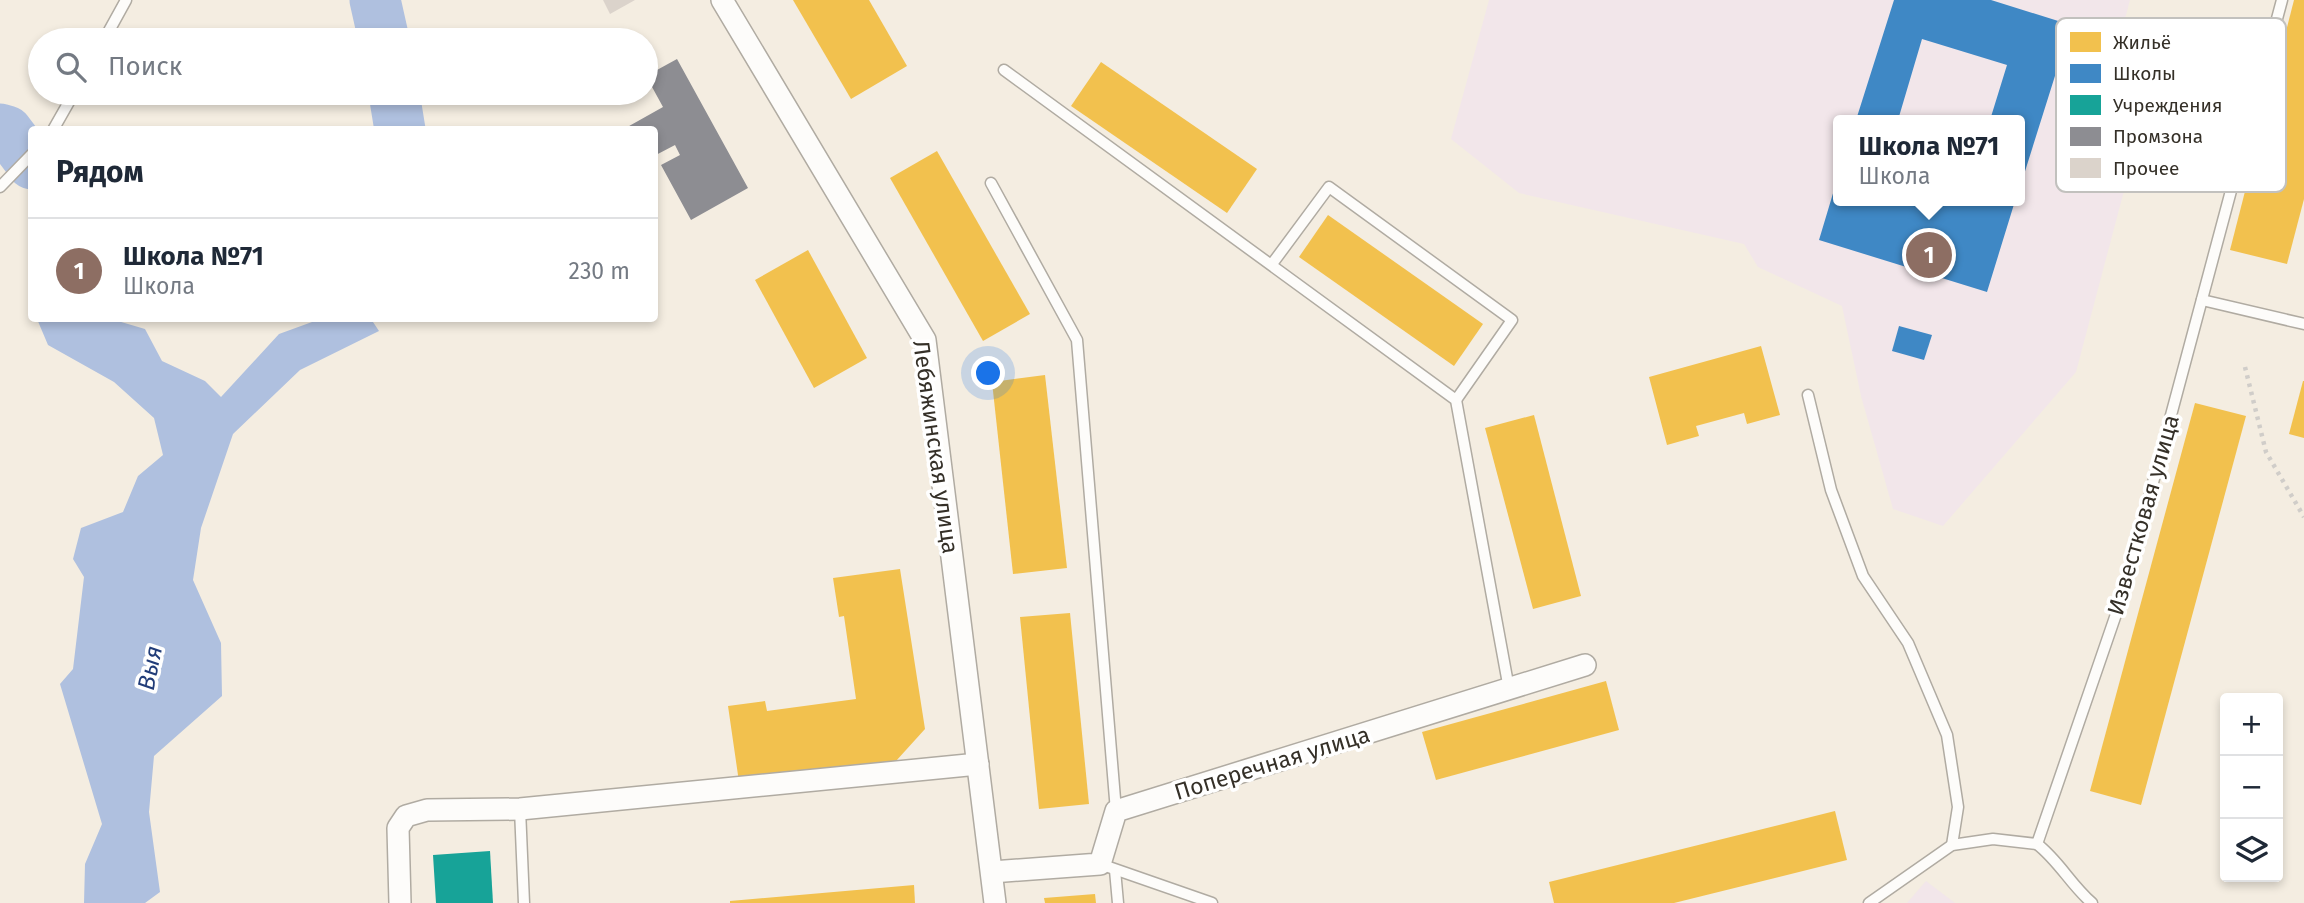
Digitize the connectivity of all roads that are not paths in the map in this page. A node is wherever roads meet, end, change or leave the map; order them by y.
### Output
1 (126, 0) edge
2 (722, 0) edge
3 (2282, 0) edge
4 (2277, 18) edge
5 (111, 28) edge
6 (1004, 70) dead end
7 (67, 105) edge
8 (55, 126) edge
9 (28, 158) edge
10 (991, 183) dead end
11 (3, 184) edge
12 (2231, 192) edge
13 (1272, 264) junction
14 (2202, 300) junction
15 (2304, 324) edge
16 (1808, 395) dead end
17 (1456, 400) junction
18 (1585, 665) dead end
19 (1509, 689) junction
20 (978, 764) junction
21 (520, 808) junction
22 (1116, 811) junction
23 (2038, 844) junction
24 (1952, 845) junction
25 (1107, 867) junction
26 (992, 872) junction
27 (400, 903) edge
28 (524, 903) edge
29 (995, 903) edge
30 (1118, 903) edge
31 (1212, 903) edge
32 (1868, 903) edge
33 (2092, 903) edge

1 - 5 lane
2 - 20 street, Лебяжинская улица
3 - 4 lane, Известковая улица
6 - 13 lane
7 - 8 lane
9 - 11 lane
10 - 22 lane
12 - 14 lane, Известковая улица
13 - 17 lane
13 - 17 lane
14 - 15 lane
14 - 23 lane, Известковая улица
16 - 24 lane
17 - 19 lane
18 - 19 street, Поперечная улица
19 - 22 street, Поперечная улица
20 - 21 street
20 - 26 street, Лебяжинская улица
21 - 27 street
21 - 28 lane
22 - 25 street
23 - 24 lane
23 - 33 lane
24 - 32 lane
25 - 26 street
25 - 30 lane
25 - 31 lane
26 - 29 street, Лебяжинская улица

